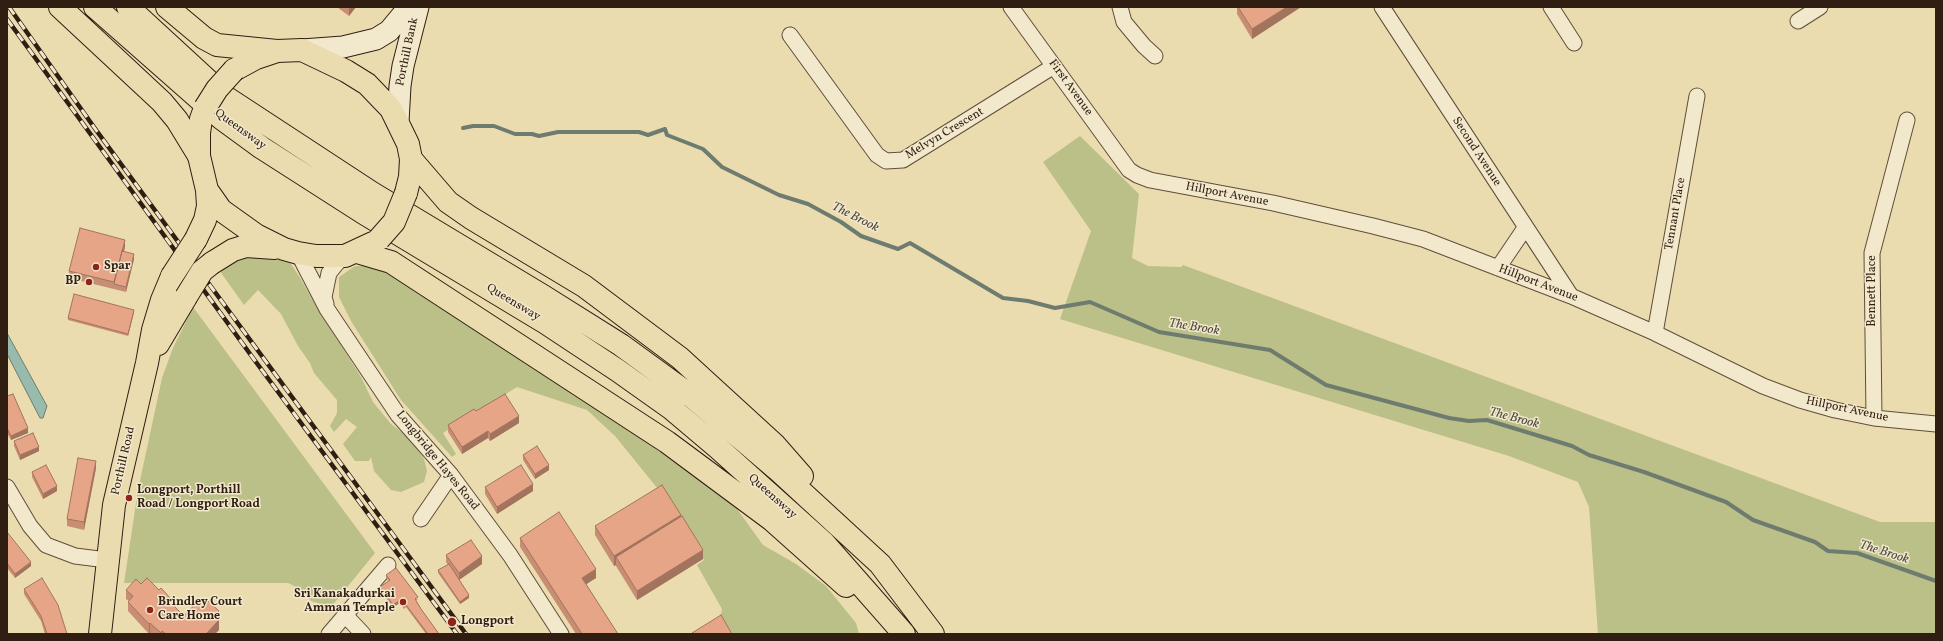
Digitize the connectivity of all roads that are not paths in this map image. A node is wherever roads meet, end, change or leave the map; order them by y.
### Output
1 (60, 7) edge
2 (95, 7) edge
3 (128, 7) edge
4 (167, 7) edge
5 (409, 7) edge
6 (418, 7) edge
7 (1011, 7) edge
8 (1120, 7) edge
9 (1382, 7) edge
10 (1551, 7) edge
11 (1816, 8) edge
12 (1798, 21) dead end
13 (790, 35) dead end
14 (1574, 43) dead end
15 (302, 50) junction
16 (277, 51) junction
17 (1155, 56) dead end
18 (1054, 66) junction
19 (1697, 96) dead end
20 (1907, 120) dead end
21 (398, 122) junction
22 (199, 156) junction
23 (411, 159) junction
24 (1129, 170) joint
25 (207, 190) junction
26 (1525, 228) junction
27 (291, 251) junction
28 (351, 254) junction
29 (1498, 268) junction
30 (1571, 296) junction
31 (327, 309) junction
32 (1655, 333) junction
33 (147, 363) junction
34 (1874, 418) junction
35 (1936, 424) edge
36 (451, 475) junction
37 (7, 487) edge
38 (421, 519) dead end
39 (107, 560) junction
40 (880, 564) junction
41 (388, 565) dead end
42 (346, 616) junction
43 (100, 634) edge
44 (329, 634) edge
45 (363, 634) edge
46 (561, 634) edge
47 (899, 634) edge
48 (904, 634) edge
49 (933, 634) edge

1 - 22 main road
2 - 48 main road, Queensway
3 - 40 main road, Queensway
4 - 16 main road
5 - 15 main road, Porthill Bank
6 - 21 main road, Porthill Bank
7 - 18 street, First Avenue
8 - 17 street
9 - 26 street, Second Avenue
10 - 14 street
11 - 12 street
13 - 18 street, Melvyn Crescent
15 - 16 main road
15 - 21 main road
16 - 22 main road, bridge
18 - 24 street, First Avenue
19 - 32 street, Tennant Place
20 - 34 street, Bennett Place
21 - 23 main road
22 - 25 main road
23 - 28 main road, bridge
23 - 40 main road
24 - 29 street, Hillport Avenue
25 - 27 main road
25 - 33 main road, Porthill Road, bridge
26 - 29 street
26 - 30 street, Second Avenue
27 - 28 main road, Porthill Road
27 - 31 street, Longbridge Hayes Road
27 - 33 main road, Porthill Road, bridge
28 - 31 street, Longbridge Hayes Road
28 - 47 main road
29 - 30 street, Hillport Avenue
30 - 32 street, Hillport Avenue
31 - 36 street, Longbridge Hayes Road
32 - 34 street, Hillport Avenue
33 - 39 main road, Porthill Road
34 - 35 street, Hillport Avenue
36 - 38 street
36 - 46 street, Longbridge Hayes Road
37 - 39 street
39 - 43 main road, Porthill Road
40 - 49 main road, Queensway
41 - 42 street
42 - 44 street
42 - 45 street

